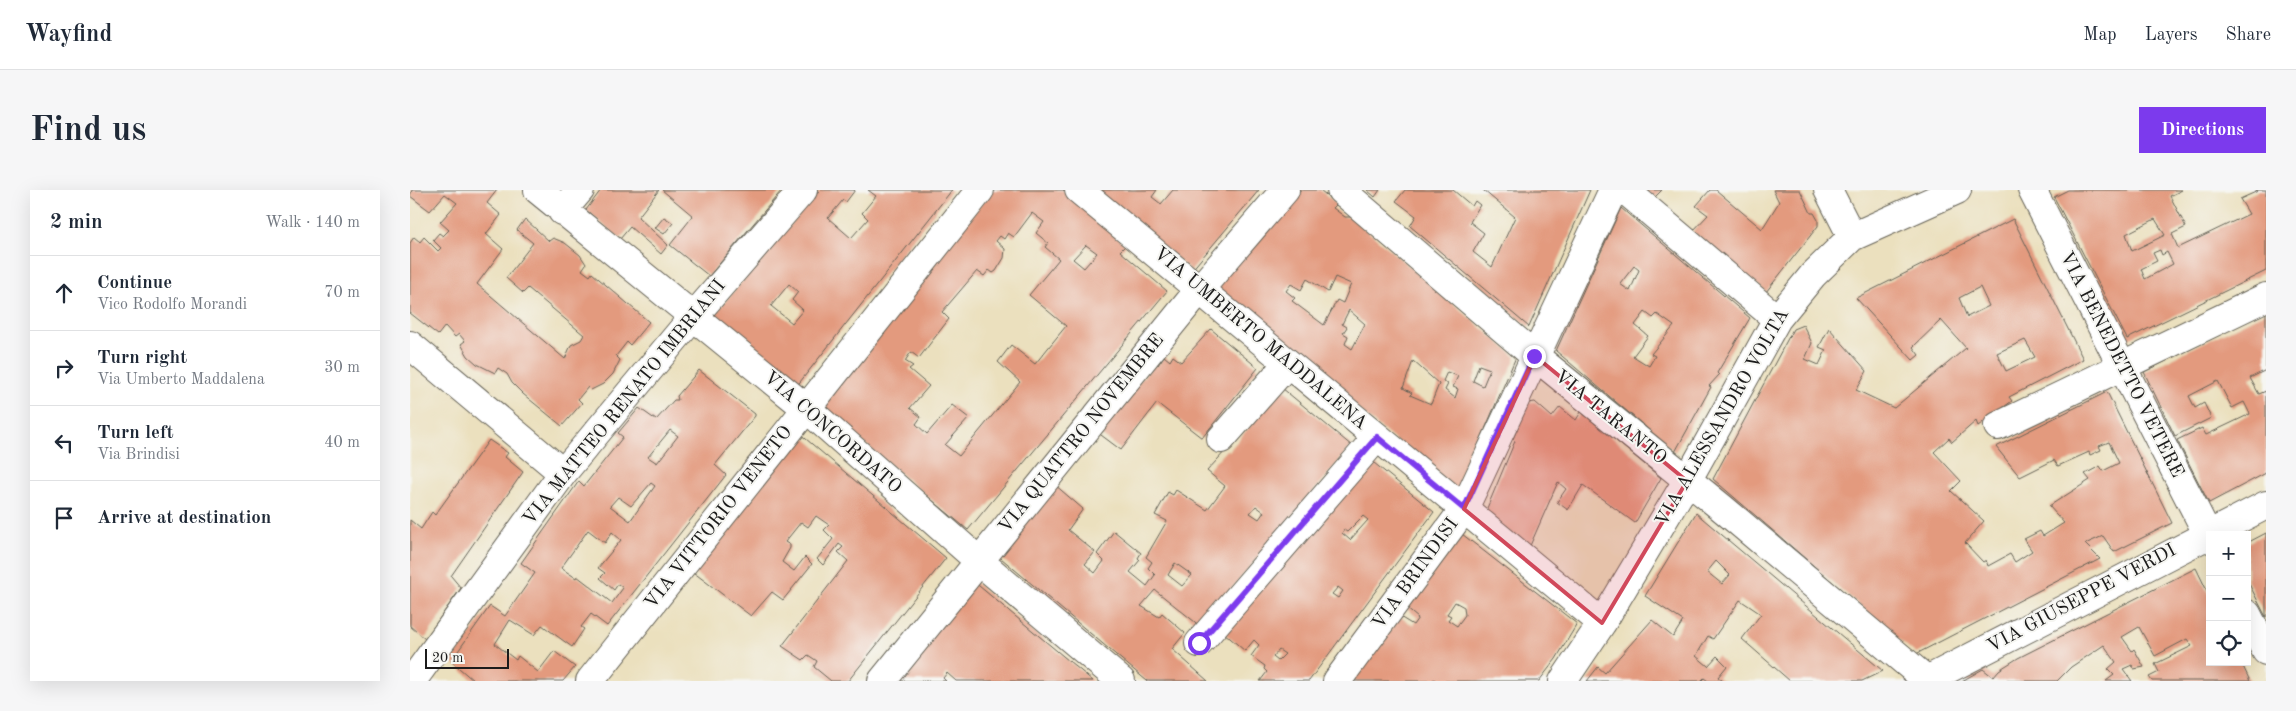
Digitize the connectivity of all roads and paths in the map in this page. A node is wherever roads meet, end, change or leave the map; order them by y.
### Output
1 (538, 190) edge
2 (580, 190) edge
3 (803, 190) edge
4 (980, 190) edge
5 (1079, 190) edge
6 (1285, 190) edge
7 (1341, 190) edge
8 (1613, 190) edge
9 (1625, 190) edge
10 (1828, 190) edge
11 (1957, 190) edge
12 (2032, 190) edge
13 (562, 211) junction
14 (1852, 237) junction
15 (1199, 290) junction
16 (2266, 297) edge
17 (693, 317) junction
18 (1777, 319) junction
19 (410, 345) edge
20 (1534, 356) junction
21 (1288, 363) junction
22 (2120, 365) junction
23 (806, 408) junction
24 (1998, 426) dead end
25 (1377, 437) junction
26 (1221, 438) dead end
27 (563, 473) junction
28 (1687, 481) junction
29 (2266, 505) edge
30 (1464, 509) junction
31 (2217, 531) edge
32 (2206, 532) edge
33 (2206, 537) edge
34 (980, 561) junction
35 (2250, 621) edge
36 (1602, 623) junction
37 (1199, 643) dead end
38 (2266, 652) edge
39 (418, 674) edge
40 (590, 681) edge
41 (882, 681) edge
42 (1121, 681) edge
43 (1336, 681) edge
44 (1563, 681) edge
45 (1927, 681) edge

1 - 13 street, VIA CONCORDATO
2 - 13 street
3 - 17 street, VIA MATTEO RENATO IMBRIANI
4 - 23 street, VIA VITTORIO VENETO
5 - 15 street, VIA UMBERTO MADDALENA
6 - 15 street, VIA QUATTRO NOVEMBRE
7 - 20 street, VIA TARANTO
8 - 20 street, VIA BRINDISI
9 - 18 street
10 - 14 street
11 - 14 street, VIA ALESSANDRO VOLTA
12 - 22 street, VIA BENEDETTO VETERE
13 - 17 street, VIA CONCORDATO
14 - 18 street, VIA ALESSANDRO VOLTA
15 - 21 street, VIA UMBERTO MADDALENA
15 - 34 street, VIA QUATTRO NOVEMBRE
16 - 22 street
17 - 23 street, VIA CONCORDATO
17 - 27 street, VIA MATTEO RENATO IMBRIANI
18 - 28 street, VIA ALESSANDRO VOLTA
19 - 27 street
20 - 28 street, VIA TARANTO
20 - 30 street, VIA BRINDISI
21 - 25 street, VIA UMBERTO MADDALENA
21 - 26 street
22 - 24 street
22 - 32 street, VIA BENEDETTO VETERE
23 - 34 street, VIA CONCORDATO
23 - 40 street, VIA VITTORIO VENETO
25 - 30 street, VIA UMBERTO MADDALENA
25 - 37 street
27 - 39 street, VIA MATTEO RENATO IMBRIANI
28 - 36 street, VIA ALESSANDRO VOLTA
28 - 45 street, VIA TARANTO
29 - 31 street, VIA GIUSEPPE VERDI
30 - 36 street, VIA UMBERTO MADDALENA
30 - 43 street, VIA BRINDISI
33 - 45 street, VIA GIUSEPPE VERDI
34 - 41 street, VIA QUATTRO NOVEMBRE
34 - 42 street, VIA CONCORDATO
35 - 38 street
36 - 44 street, VIA ALESSANDRO VOLTA

